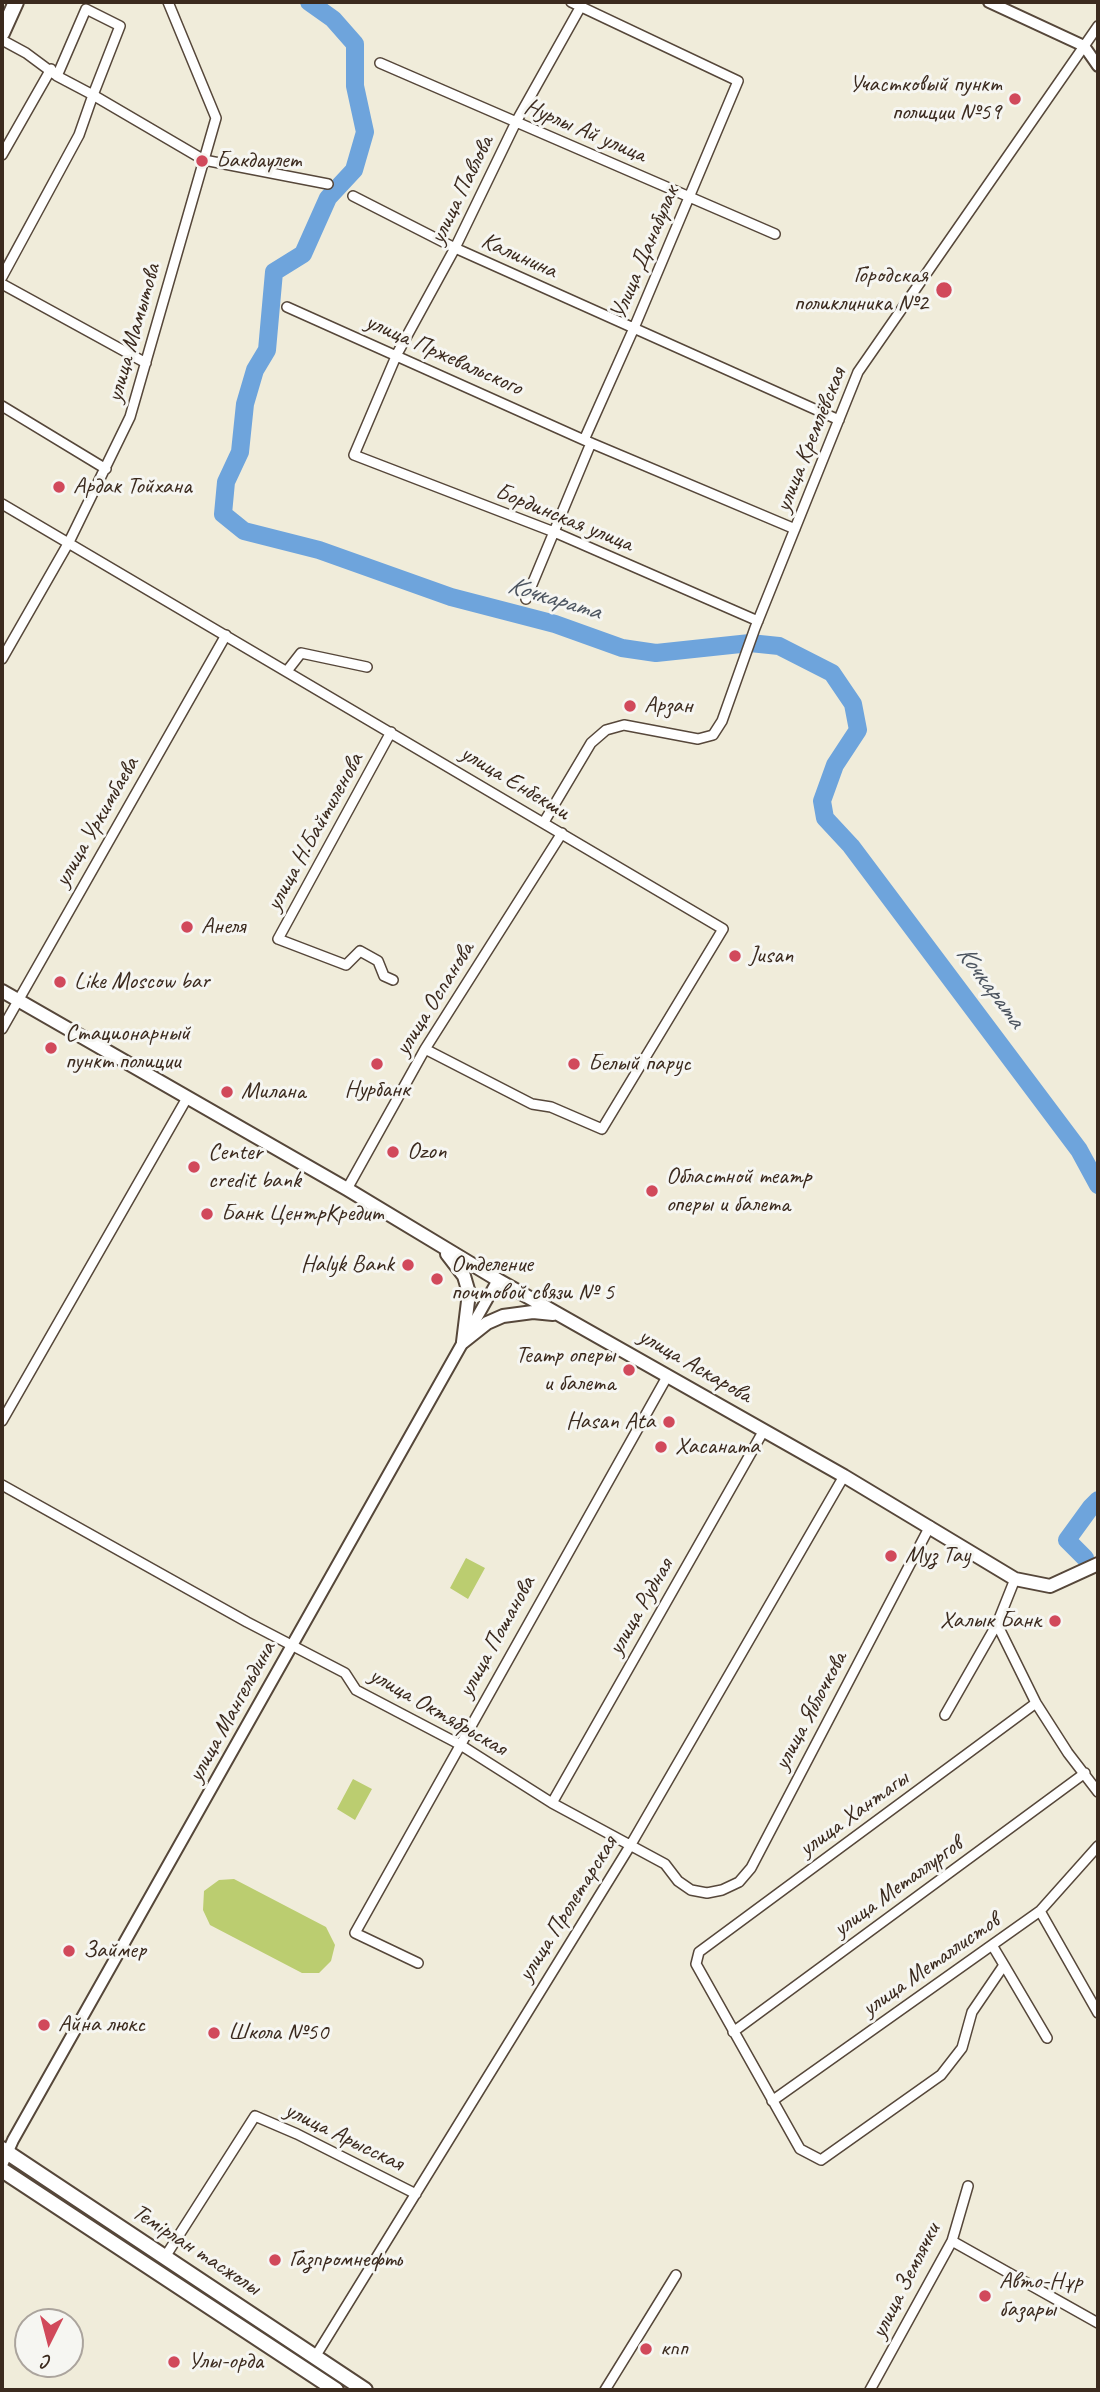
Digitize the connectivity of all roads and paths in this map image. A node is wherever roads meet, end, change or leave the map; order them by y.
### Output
1 (16, 2) edge
2 (169, 2) edge
3 (571, 2) edge
4 (989, 2) edge
5 (581, 6) junction
6 (1098, 26) edge
7 (2, 33) edge
8 (2, 40) edge
9 (1084, 46) junction
10 (380, 63) dead end
11 (1098, 66) edge
12 (54, 73) junction
13 (93, 95) junction
14 (516, 122) junction
15 (2, 155) edge
16 (204, 160) junction
17 (328, 184) dead end
18 (352, 196) dead end
19 (690, 196) junction
20 (775, 234) dead end
21 (455, 248) junction
22 (2, 277) edge
23 (2, 284) edge
24 (287, 307) dead end
25 (634, 328) junction
26 (397, 354) junction
27 (146, 363) junction
28 (2, 405) edge
29 (839, 420) junction
30 (588, 441) junction
31 (354, 455) joint
32 (106, 469) junction
33 (2, 504) edge
34 (795, 529) junction
35 (554, 533) junction
36 (69, 542) junction
37 (526, 599) dead end
38 (758, 621) junction
39 (226, 635) junction
40 (2, 659) edge
41 (366, 667) dead end
42 (287, 671) junction
43 (391, 732) junction
44 (544, 822) junction
45 (562, 833) junction
46 (393, 980) dead end
47 (2, 991) edge
48 (18, 1000) junction
49 (2, 1029) edge
50 (425, 1049) junction
51 (187, 1098) junction
52 (346, 1189) junction
53 (440, 1245) junction
54 (498, 1280) junction
55 (561, 1314) junction
56 (463, 1342) junction
57 (668, 1375) junction
58 (2, 1421) edge
59 (764, 1430) junction
60 (844, 1476) junction
61 (2, 1485) edge
62 (930, 1526) junction
63 (1098, 1564) edge
64 (1015, 1579) junction
65 (997, 1624) junction
66 (293, 1644) junction
67 (1036, 1703) junction
68 (945, 1715) dead end
69 (459, 1744) junction
70 (1085, 1773) junction
71 (1098, 1791) edge
72 (552, 1802) junction
73 (630, 1846) junction
74 (1098, 1846) edge
75 (707, 1893) joint
76 (1040, 1911) junction
77 (992, 1945) junction
78 (418, 1963) dead end
79 (1004, 1965) junction
80 (1098, 2013) edge
81 (733, 2032) junction
82 (1047, 2038) dead end
83 (772, 2101) junction
84 (3, 2159) edge
85 (968, 2186) dead end
86 (416, 2194) junction
87 (952, 2241) junction
88 (165, 2257) junction
89 (676, 2275) dead end
90 (1098, 2323) edge
91 (316, 2357) junction
92 (336, 2390) edge
93 (365, 2390) edge
94 (605, 2390) edge
95 (870, 2390) edge

1 - 7 main road
2 - 16 street, улица Мамытова
3 - 5 street
4 - 9 street
5 - 14 street, улица Павлова
5 - 19 street, Улица Данабулак
6 - 9 street, улица Кремлёвская
8 - 12 street
9 - 11 street
9 - 29 street, улица Кремлёвская
10 - 14 street, Нурлы Ай улица
12 - 13 street
12 - 13 street
12 - 15 street
13 - 16 street
13 - 22 street
14 - 19 street, Нурлы Ай улица
14 - 21 street, улица Павлова
16 - 17 street
16 - 27 street, улица Мамытова
18 - 21 street, Калинина
19 - 20 street, Нурлы Ай улица
19 - 25 street, Улица Данабулак
21 - 25 street, Калинина
21 - 26 street, улица Павлова
23 - 27 street
24 - 26 street, улица Пржевальского
25 - 29 street, Калинина
25 - 30 street, Улица Данабулак
26 - 30 street, улица Пржевальского
26 - 31 street, улица Павлова
27 - 32 street, улица Мамытова
28 - 32 street
29 - 34 street, улица Кремлёвская
30 - 34 street, улица Пржевальского
30 - 35 street, Улица Данабулак
31 - 35 street, Бординская улица
32 - 36 street, улица Мамытова
33 - 36 street, улица Енбекши
34 - 38 street, улица Кремлёвская
35 - 37 street, Улица Данабулак
35 - 38 street, Бординская улица
36 - 39 street, улица Енбекши
36 - 40 street, улица Мамытова
38 - 44 street, улица Кремлёвская
39 - 42 street, улица Енбекши
39 - 48 street, улица Уркимбаева
41 - 42 street
42 - 43 street, улица Енбекши
43 - 44 street, улица Енбекши
43 - 46 street, улица Н.Байтиленова
44 - 45 street, улица Енбекши
45 - 50 street, улица Оспанова
45 - 50 street, улица Енбекши
47 - 48 main road, улица Аскарова
48 - 49 street, улица Уркимбаева
48 - 51 main road, улица Аскарова
50 - 52 street, улица Оспанова
51 - 52 main road, улица Аскарова
51 - 58 street
52 - 53 main road, улица Аскарова
53 - 54 main road, улица Аскарова
53 - 56 main road
54 - 55 main road, улица Аскарова
54 - 56 street, улица Мангельдина
55 - 56 main road
55 - 57 main road, улица Аскарова
56 - 66 street, улица Мангельдина
57 - 59 main road, улица Аскарова
57 - 69 street, улица Пошанова
59 - 60 main road, улица Аскарова
59 - 72 street, улица Рудная
60 - 62 main road, улица Аскарова
60 - 73 street, улица Пролетарская
61 - 66 street, улица Октябрьская
62 - 64 main road, улица Аскарова
62 - 75 street, улица Яблочкова
63 - 64 main road, улица Аскарова
64 - 65 street
65 - 67 street
65 - 68 street
66 - 69 street, улица Октябрьская
66 - 84 street, улица Мангельдина
67 - 70 street
67 - 81 street, улица Хантагы
69 - 72 street, улица Октябрьская
69 - 78 street, улица Пошанова
70 - 71 street
70 - 81 street, улица Металлургов
72 - 73 street, улица Октябрьская
73 - 75 street, улица Октябрьская
73 - 86 street, улица Пролетарская
74 - 76 street, улица Металлистов
76 - 77 street, улица Металлистов
76 - 80 street
77 - 79 street
77 - 83 street, улица Металлистов
79 - 82 street
79 - 83 street
81 - 83 street
84 - 88 main road, Темірлан тасжолы
84 - 92 main road, Темірлан тасжолы
85 - 87 street, улица Землячки
86 - 88 street, улица Арысская
86 - 91 street, улица Пролетарская
87 - 90 street
87 - 95 street, улица Землячки
88 - 91 main road, Темірлан тасжолы
89 - 94 street
91 - 93 main road, Темірлан тасжолы

